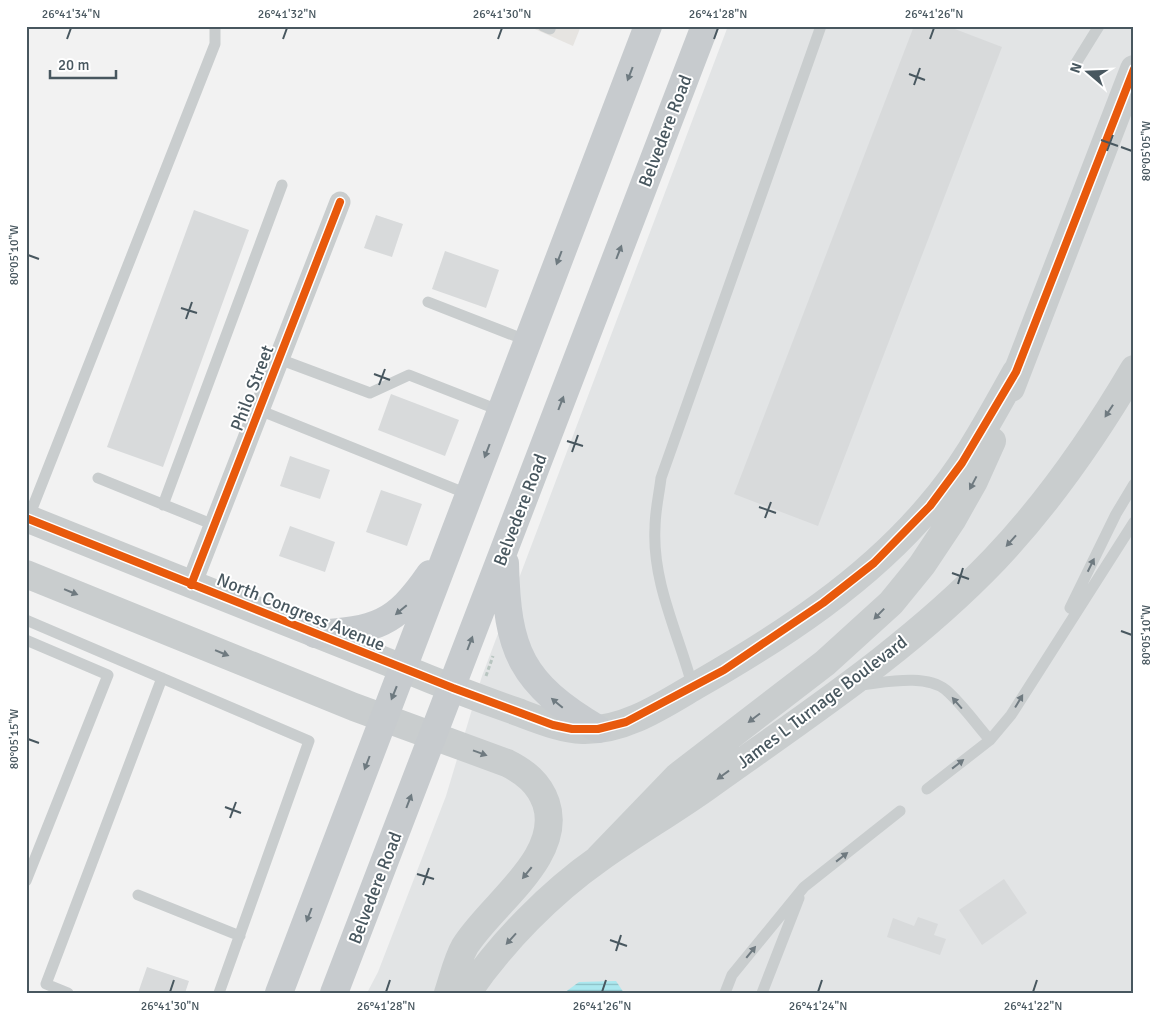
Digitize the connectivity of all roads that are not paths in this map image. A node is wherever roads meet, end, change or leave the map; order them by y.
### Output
1 (215, 26) edge
2 (543, 26) edge
3 (551, 26) edge
4 (648, 26) edge
5 (705, 26) edge
6 (821, 26) edge
7 (1098, 26) edge
8 (1076, 63) dead end
9 (1134, 69) edge
10 (282, 185) dead end
11 (340, 202) dead end
12 (428, 302) dead end
13 (528, 341) junction
14 (279, 359) junction
15 (1134, 369) edge
16 (1016, 372) junction
17 (259, 410) junction
18 (501, 411) junction
19 (98, 478) dead end
20 (1134, 484) edge
21 (470, 495) junction
22 (163, 505) junction
23 (27, 518) edge
24 (1134, 522) edge
25 (214, 525) junction
26 (451, 544) junction
27 (504, 552) junction
28 (26, 574) edge
29 (192, 585) junction
30 (26, 620) edge
31 (315, 634) junction
32 (26, 640) edge
33 (1046, 656) junction
34 (404, 669) junction
35 (162, 678) junction
36 (848, 686) junction
37 (452, 688) junction
38 (693, 688) junction
39 (384, 718) junction
40 (598, 730) junction
41 (434, 736) junction
42 (990, 740) junction
43 (927, 789) dead end
44 (900, 811) dead end
45 (599, 858) junction
46 (26, 881) edge
47 (804, 887) junction
48 (138, 896) dead end
49 (240, 936) junction
50 (68, 993) edge
51 (219, 993) edge
52 (279, 993) edge
53 (334, 993) edge
54 (448, 993) edge
55 (467, 993) edge
56 (725, 993) edge
57 (762, 993) edge

1 - 23 lane
2 - 3 lane
4 -> 13 main road
27 -> 5 main road, Belvedere Road
6 - 38 lane
7 - 8 lane
9 - 16 street
10 - 22 lane
11 - 14 street, Philo Street
12 - 13 lane
13 - 18 main road
14 - 17 street, Philo Street
14 - 18 lane
15 -> 36 street, James L Turnage Boulevard
16 - 38 street, North Congress Avenue
16 -> 45 street
17 - 21 lane
17 - 25 street, Philo Street
18 -> 21 main road
19 - 22 lane
33 -> 20 lane
21 - 26 main road
22 - 25 lane
23 - 29 street, North Congress Avenue
24 - 33 lane
25 - 29 street, Philo Street
26 -> 31 main road
26 - 34 main road
37 -> 27 main road, Belvedere Road
40 -> 27 main road
28 -> 39 street
29 - 31 street, North Congress Avenue
30 - 35 lane
31 - 34 street, North Congress Avenue
32 - 46 lane
42 -> 33 lane
34 - 37 street, North Congress Avenue
34 -> 39 main road
35 - 49 lane
35 - 50 lane
42 -> 36 lane
36 -> 45 street, James L Turnage Boulevard
37 - 40 street, North Congress Avenue
37 - 41 main road, Belvedere Road
38 - 40 street, North Congress Avenue
39 - 41 street
39 -> 52 main road
53 -> 41 main road, Belvedere Road
41 -> 54 street
43 -> 42 lane
47 -> 44 lane
45 -> 55 street, James L Turnage Boulevard
56 -> 47 lane
47 - 57 lane
48 - 49 lane
49 - 51 lane

